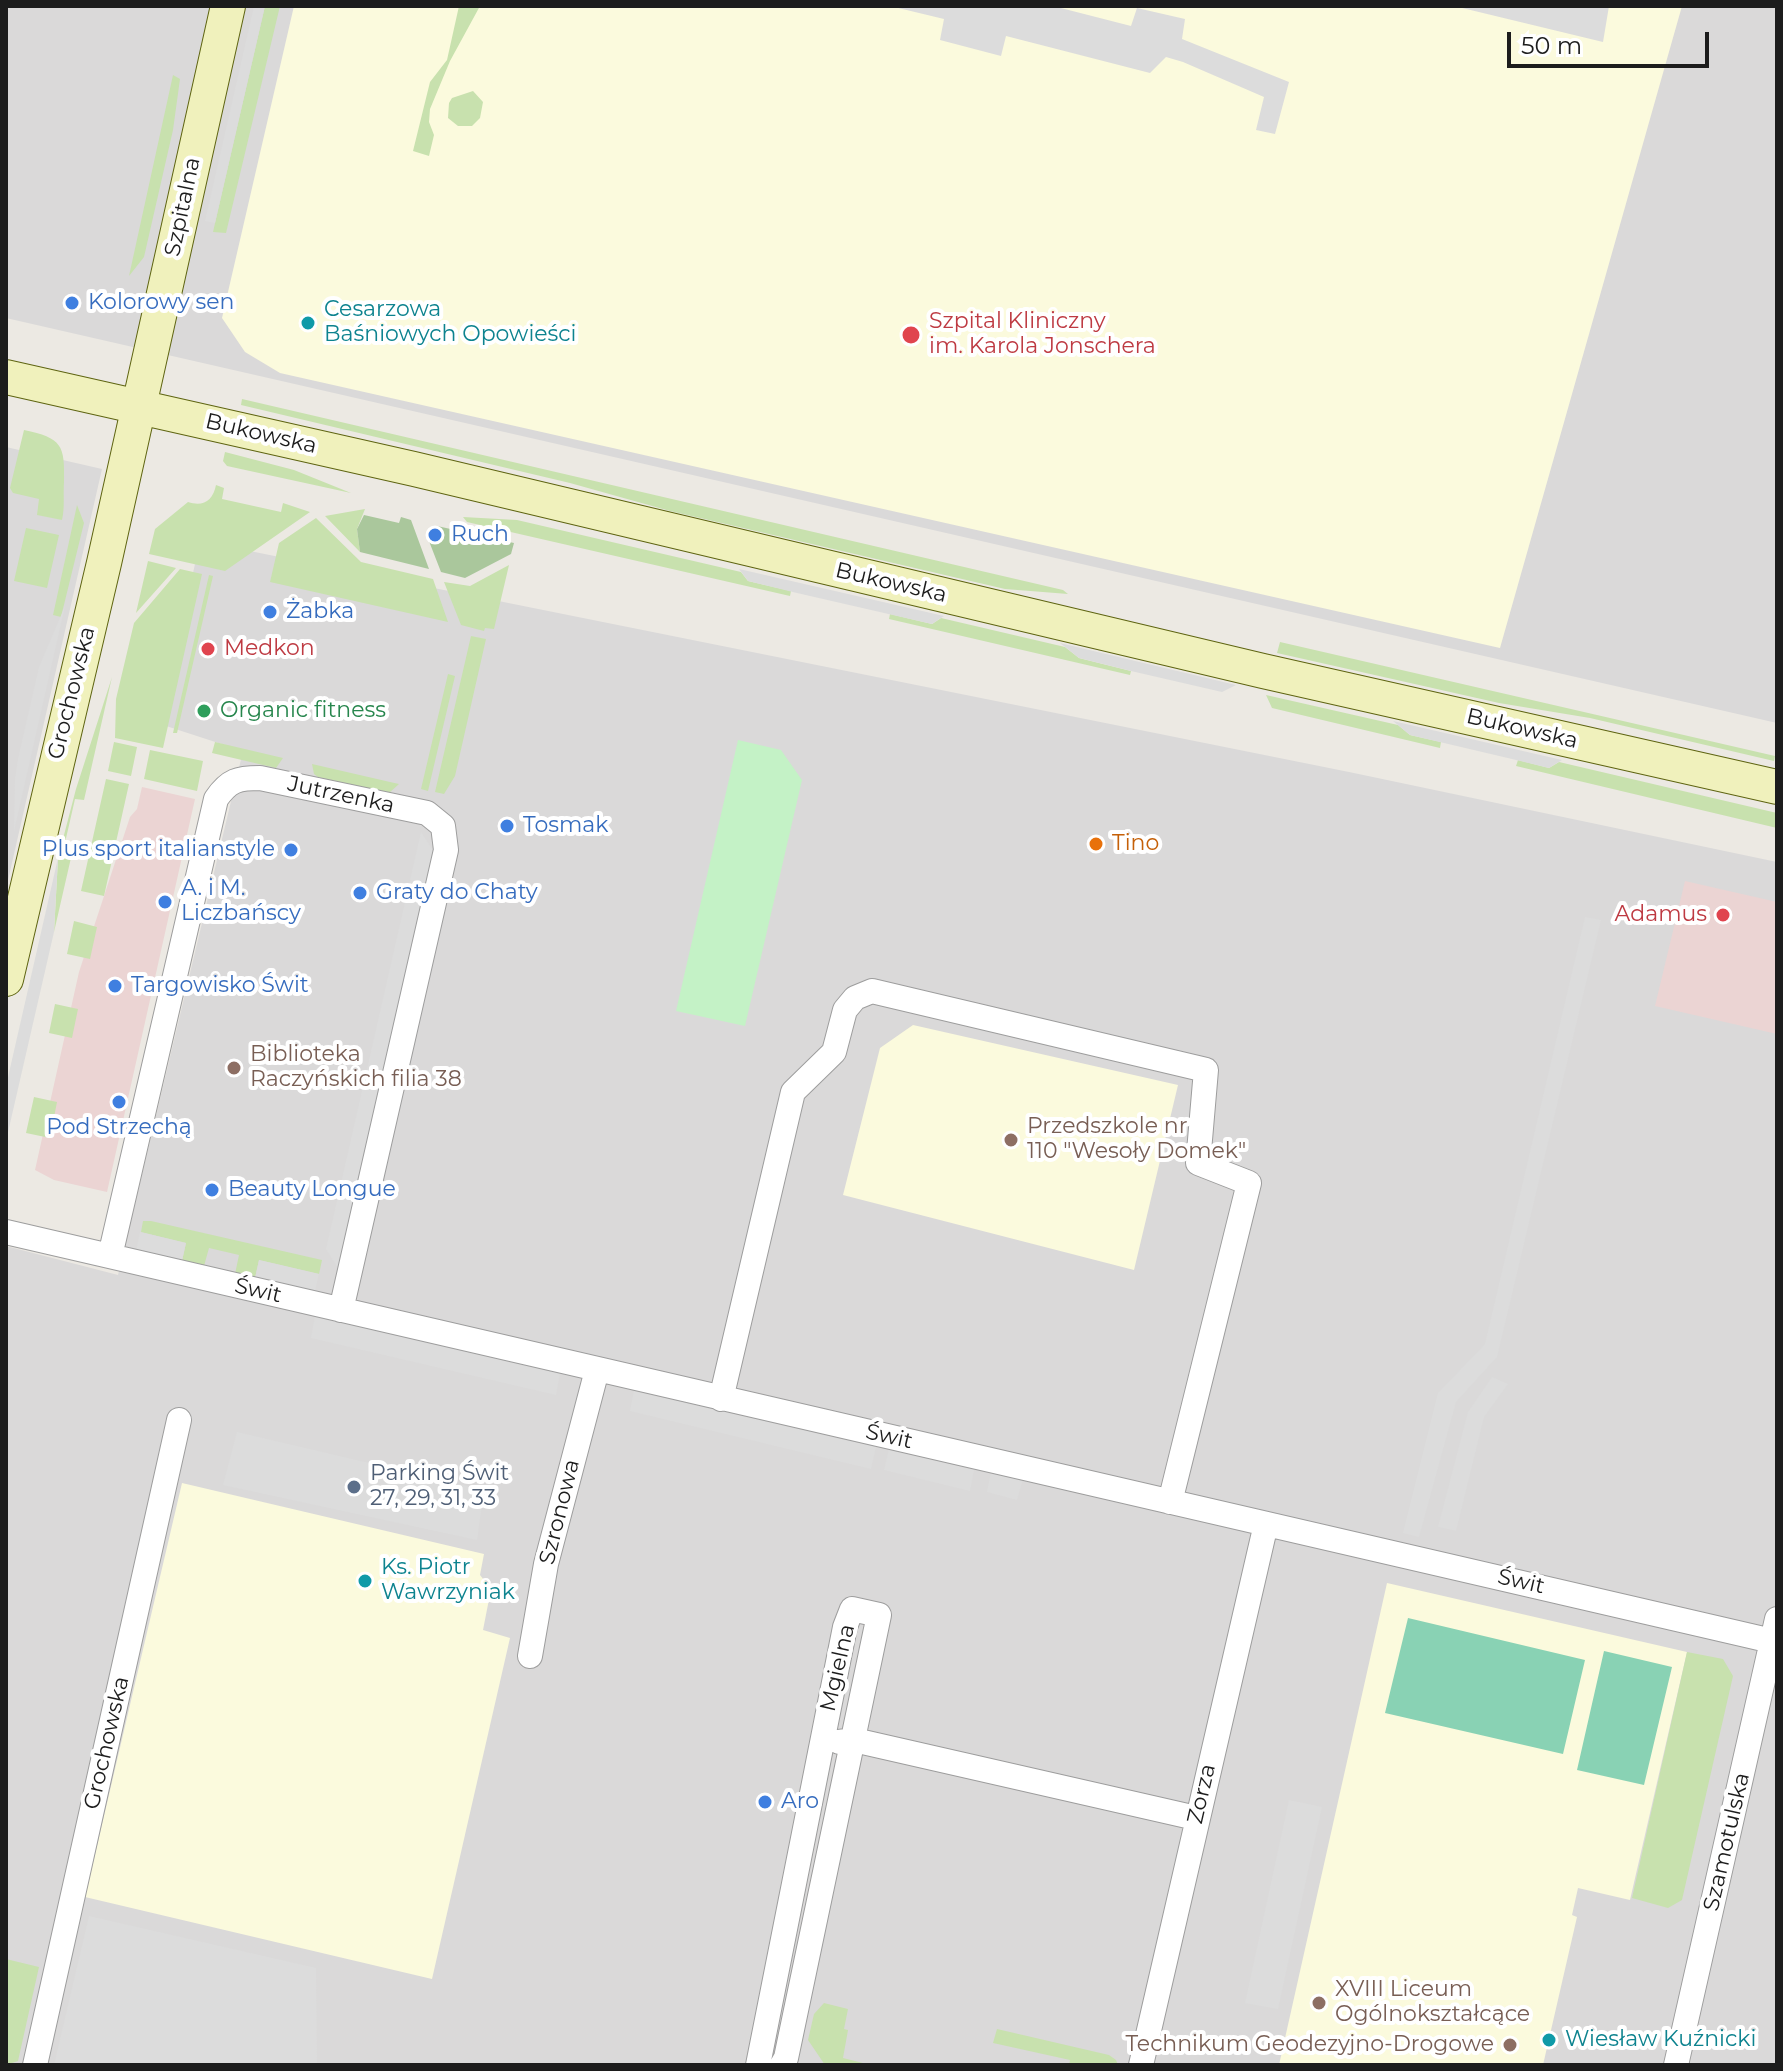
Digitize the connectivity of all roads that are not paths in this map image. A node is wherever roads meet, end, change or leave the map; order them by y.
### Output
1 (228, 6) edge
2 (6, 377) edge
3 (139, 407) junction
4 (1777, 787) edge
5 (6, 979) edge
6 (6, 1232) edge
7 (110, 1256) junction
8 (341, 1310) junction
9 (597, 1370) junction
10 (721, 1399) junction
11 (179, 1420) dead end
12 (1170, 1502) junction
13 (1266, 1524) junction
14 (1774, 1630) edge
15 (530, 1656) dead end
16 (854, 1740) junction
17 (821, 1744) junction
18 (1196, 1818) junction
19 (35, 2065) edge
20 (758, 2065) edge
21 (782, 2065) edge
22 (1141, 2065) edge
23 (1676, 2065) edge

1 - 3 main road, Szpitalna
2 - 3 main road, Bukowska
3 - 4 main road, Bukowska
3 - 5 main road, Grochowska
6 - 7 street, Świt
7 - 8 street, Świt
7 - 8 street, Jutrzenka
8 - 9 street, Świt
9 - 10 street, Świt
9 - 15 street, Szronowa
10 - 12 street, Świt
10 - 12 street
11 - 19 street, Grochowska
12 - 13 street, Świt
13 - 14 street, Świt
13 - 18 street, Zorza
14 - 23 street, Szamotulska
16 - 17 street
16 - 17 street, Mgielna
16 - 18 street
16 - 21 street, Mgielna
17 - 20 street, Mgielna
18 - 22 street, Zorza

